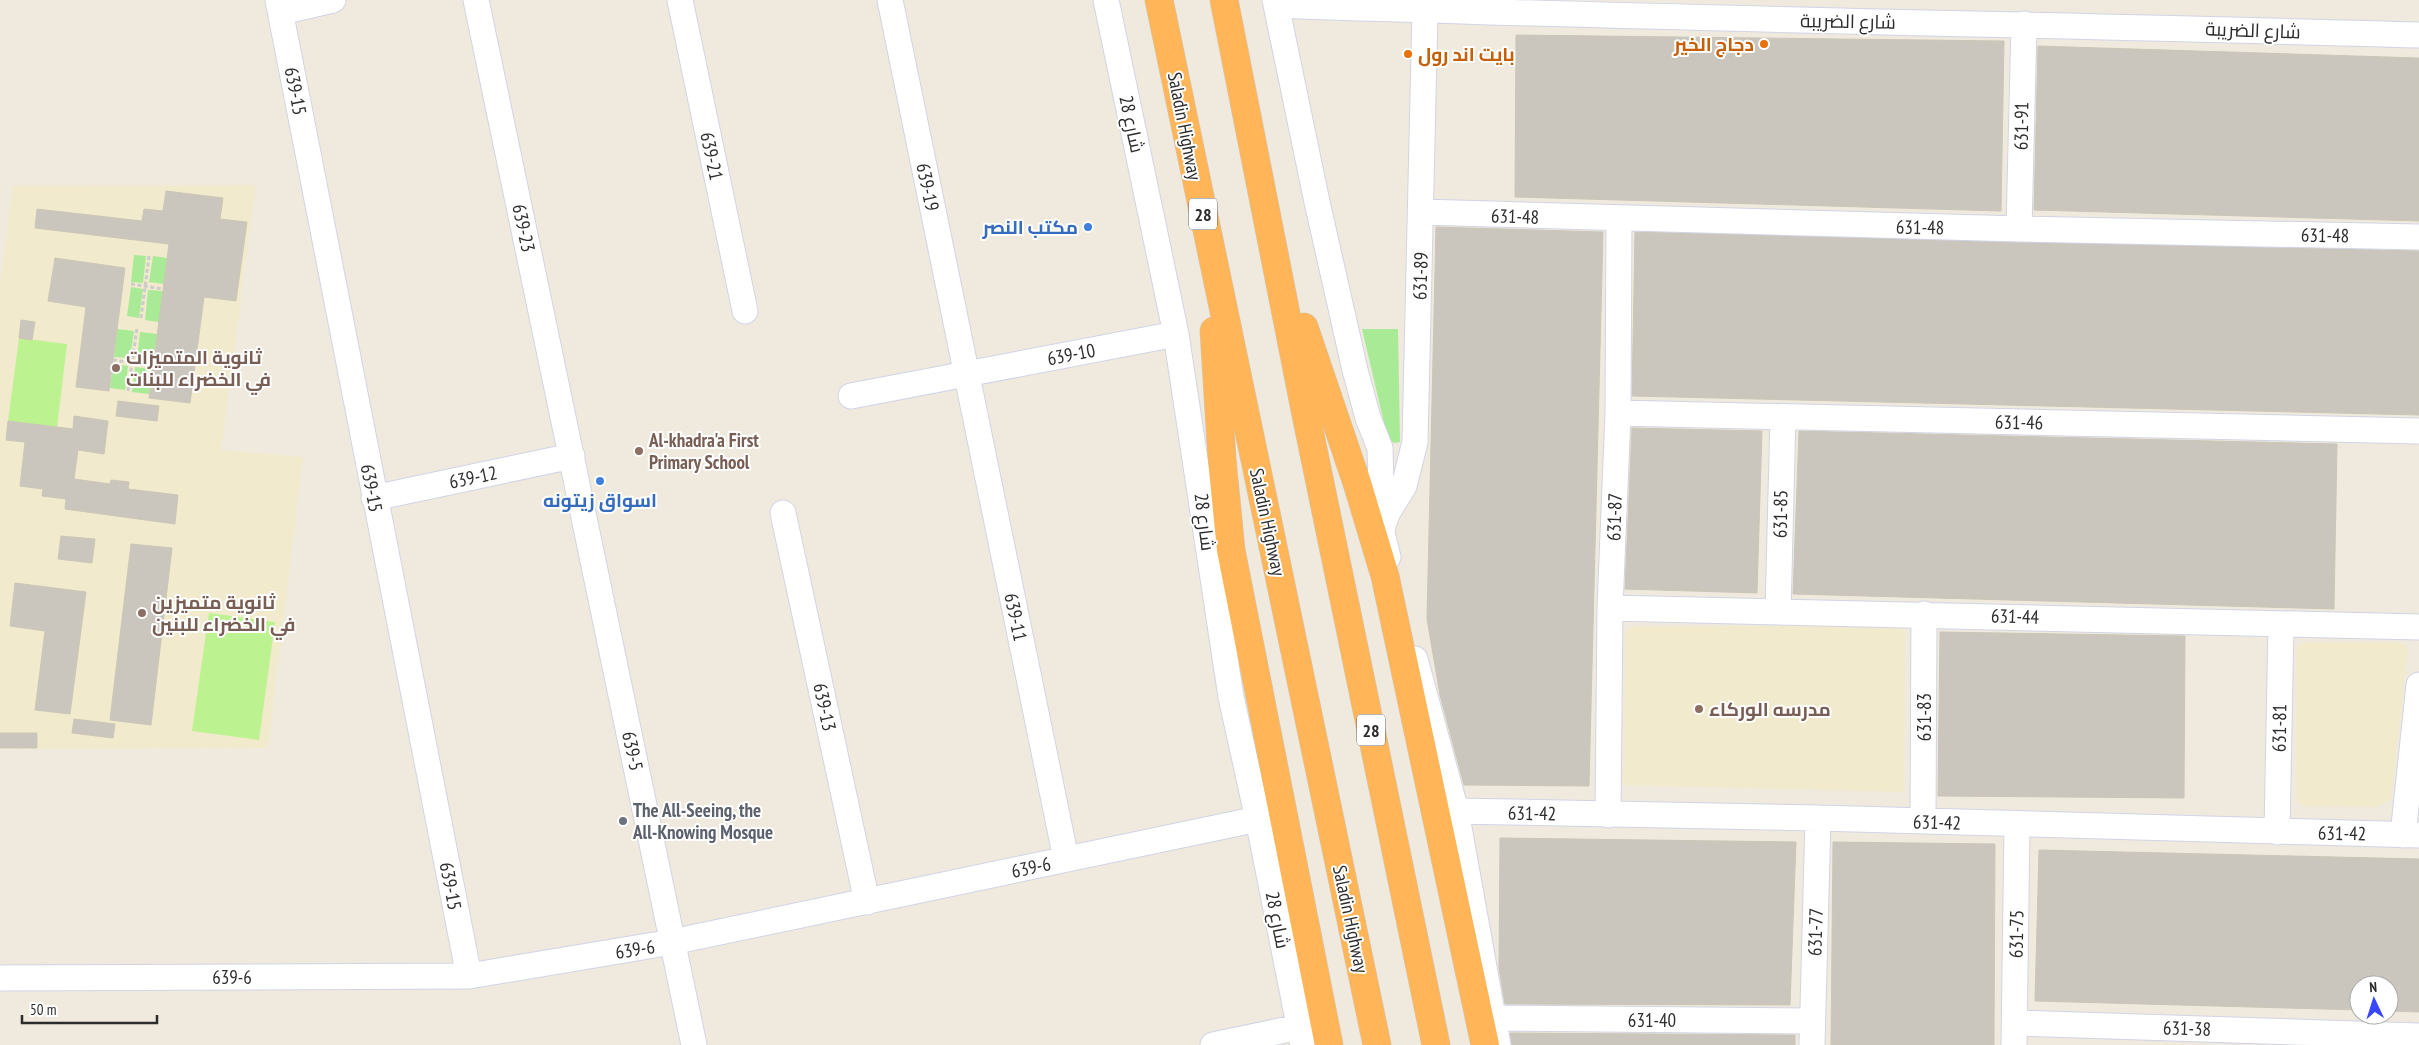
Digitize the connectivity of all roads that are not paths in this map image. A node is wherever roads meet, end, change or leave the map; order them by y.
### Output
1 (333, 0) edge
2 (476, 0) edge
3 (680, 0) edge
4 (890, 0) edge
5 (1106, 0) edge
6 (1160, 0) edge
7 (1224, 0) edge
8 (1276, 3) edge
9 (280, 6) edge
10 (1653, 8) edge
11 (1426, 11) junction
12 (1852, 11) edge
13 (2024, 24) junction
14 (2419, 35) edge
15 (1422, 212) junction
16 (1619, 219) junction
17 (2019, 229) junction
18 (1272, 230) junction
19 (2419, 237) edge
20 (1208, 242) junction
21 (744, 311) dead end
22 (1176, 334) junction
23 (966, 374) junction
24 (851, 396) dead end
25 (1618, 413) junction
26 (1783, 417) junction
27 (2419, 431) edge
28 (572, 456) junction
29 (374, 498) junction
30 (783, 513) dead end
31 (1382, 533) junction
32 (1385, 576) junction
33 (1610, 608) junction
34 (1778, 611) junction
35 (1924, 614) junction
36 (2281, 624) junction
37 (2419, 627) edge
38 (2419, 685) edge
39 (1456, 811) junction
40 (1608, 815) junction
41 (1258, 818) junction
42 (1818, 818) junction
43 (1923, 821) junction
44 (2017, 824) junction
45 (2278, 832) junction
46 (2411, 835) edge
47 (1066, 859) junction
48 (866, 902) junction
49 (672, 942) junction
50 (469, 976) junction
51 (0, 978) edge
52 (1492, 1018) junction
53 (1812, 1033) edge
54 (2014, 1034) edge
55 (1301, 1036) edge
56 (2419, 1036) edge
57 (694, 1045) edge
58 (1212, 1045) edge
59 (1330, 1045) edge
60 (1377, 1045) edge
61 (1436, 1045) edge
62 (1484, 1045) edge
63 (1498, 1045) edge

1 - 9 street
2 - 28 street, 639-23
3 - 21 street, 639-21
4 - 23 street, 639-19
5 - 22 street, شارع 28
6 - 20 highway, Saladin Highway / 28
7 - 18 highway, 28
8 - 11 street, شارع الضريبة
8 - 31 street
9 - 29 street, 639-15
10 - 11 street, شارع الضريبة
10 - 12 street, شارع الضريبة
11 - 15 street, 631-89
12 - 13 street, شارع الضريبة
13 - 14 street, شارع الضريبة
13 - 17 street, 631-91
15 - 16 street, 631-48
15 - 31 street, 631-89
16 - 17 street, 631-48
16 - 25 street, 631-87
17 - 19 street, 631-48
18 - 32 highway
18 - 61 highway, 28
20 - 59 highway
20 - 60 highway, Saladin Highway / 28
22 - 23 street, 639-10
22 - 41 street, شارع 28
23 - 24 street, 639-10
23 - 47 street, 639-11
25 - 26 street, 631-46
25 - 33 street, 631-87
26 - 27 street, 631-46
26 - 34 street, 631-85
28 - 29 street, 639-12
28 - 49 street, 639-5
29 - 50 street, 639-15
30 - 48 street, 639-13
31 - 32 street
31 - 39 street
32 - 62 highway
33 - 34 street, 631-44
33 - 40 street, 631-87
34 - 35 street, 631-44
35 - 36 street, 631-44
35 - 43 street, 631-83
36 - 37 street, 631-44
36 - 45 street, 631-81
38 - 46 street
39 - 40 street, 631-42
39 - 52 street
40 - 42 street, 631-42
41 - 47 street, 639-6
41 - 55 street, شارع 28
42 - 43 street, 631-42
42 - 53 street, 631-77
43 - 44 street, 631-42
44 - 45 street, 631-42
44 - 54 street, 631-75
45 - 46 street, 631-42
47 - 48 street, 639-6
48 - 49 street, 639-6
49 - 50 street, 639-6
49 - 57 street, 639-5
50 - 51 street, 639-6
52 - 53 street, 631-40
52 - 63 street
54 - 56 street, 631-38
55 - 58 street

